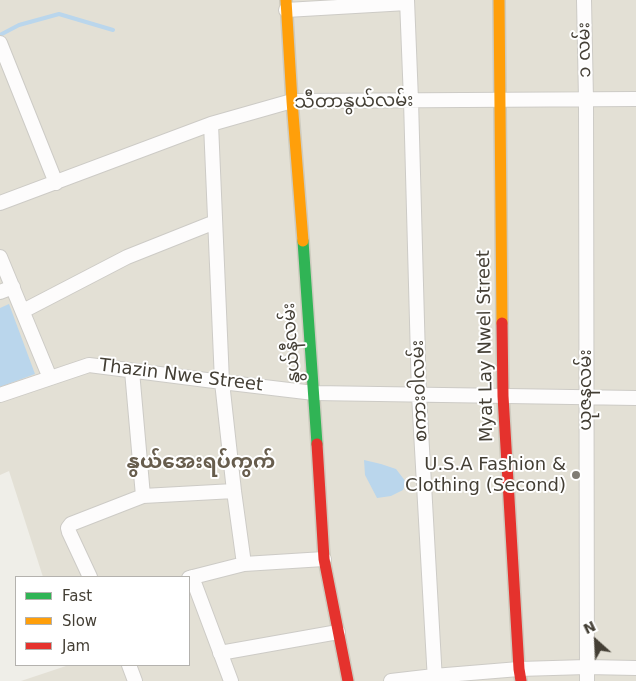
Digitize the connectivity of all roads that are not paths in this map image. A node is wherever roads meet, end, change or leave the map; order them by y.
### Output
1 (499, 0) edge
2 (584, 0) edge
3 (407, 2) edge
4 (286, 5) edge
5 (0, 43) edge
6 (636, 98) edge
7 (586, 99) junction
8 (411, 100) junction
9 (500, 100) junction
10 (292, 102) junction
11 (211, 124) junction
12 (56, 182) junction
13 (0, 203) edge
14 (215, 222) junction
15 (0, 257) edge
16 (7, 289) edge
17 (23, 311) junction
18 (132, 371) junction
19 (50, 378) junction
20 (222, 382) junction
21 (314, 393) junction
22 (0, 395) edge
23 (419, 395) junction
24 (503, 396) junction
25 (586, 398) junction
26 (636, 398) edge
27 (234, 492) junction
28 (143, 496) junction
29 (324, 559) junction
30 (244, 564) junction
31 (90, 576) edge
32 (191, 578) edge
33 (338, 632) junction
34 (220, 653) junction
35 (129, 666) edge
36 (636, 668) edge
37 (587, 674) edge
38 (520, 675) edge
39 (435, 678) edge
40 (135, 681) edge
41 (231, 681) edge
42 (348, 681) edge
43 (391, 681) edge

1 - 9 street, Myat Lay Nwel Street
2 - 7 street, ၁ လမ်း
3 - 4 street
3 - 8 street, စကား၀ါလမ်း
4 - 10 street, နွယ်နီလမ်း
5 - 12 street
6 - 7 street, သီတာနွယ်လမ်း
7 - 9 street, သီတာနွယ်လမ်း
7 - 25 street, ယုဇနလမ်း
8 - 9 street, သီတာနွယ်လမ်း
8 - 10 street, သီတာနွယ်လမ်း
8 - 23 street, စကား၀ါလမ်း
9 - 24 street, Myat Lay Nwel Street
10 - 11 street, သီတာနွယ်လမ်း
10 - 21 street, နွယ်နီလမ်း
11 - 12 street, သီတာနွယ်လမ်း
11 - 14 street
12 - 13 street, သီတာနွယ်လမ်း
14 - 17 street
14 - 20 street
15 - 16 street
16 - 17 street
17 - 19 street
18 - 19 street, Thazin Nwe Street
18 - 20 street, Thazin Nwe Street
18 - 28 street
19 - 22 street, Thazin Nwe Street
20 - 21 street, Thazin Nwe Street
20 - 27 street
21 - 23 street, Thazin Nwe Street
21 - 29 street, နွယ်နီလမ်း
23 - 24 street, Thazin Nwe Street
23 - 39 street, စကား၀ါလမ်း
24 - 25 street, Thazin Nwe Street
24 - 38 street, Myat Lay Nwel Street
25 - 26 street, Thazin Nwe Street
25 - 37 street, ယုဇနလမ်း
27 - 28 street
27 - 30 street
28 - 31 street
29 - 30 street
29 - 33 street, နွယ်နီလမ်း
30 - 32 street
32 - 34 street
33 - 34 street
33 - 42 street, နွယ်နီလမ်း
34 - 41 street
35 - 40 street
36 - 37 street
37 - 38 street
38 - 39 street
39 - 43 street

